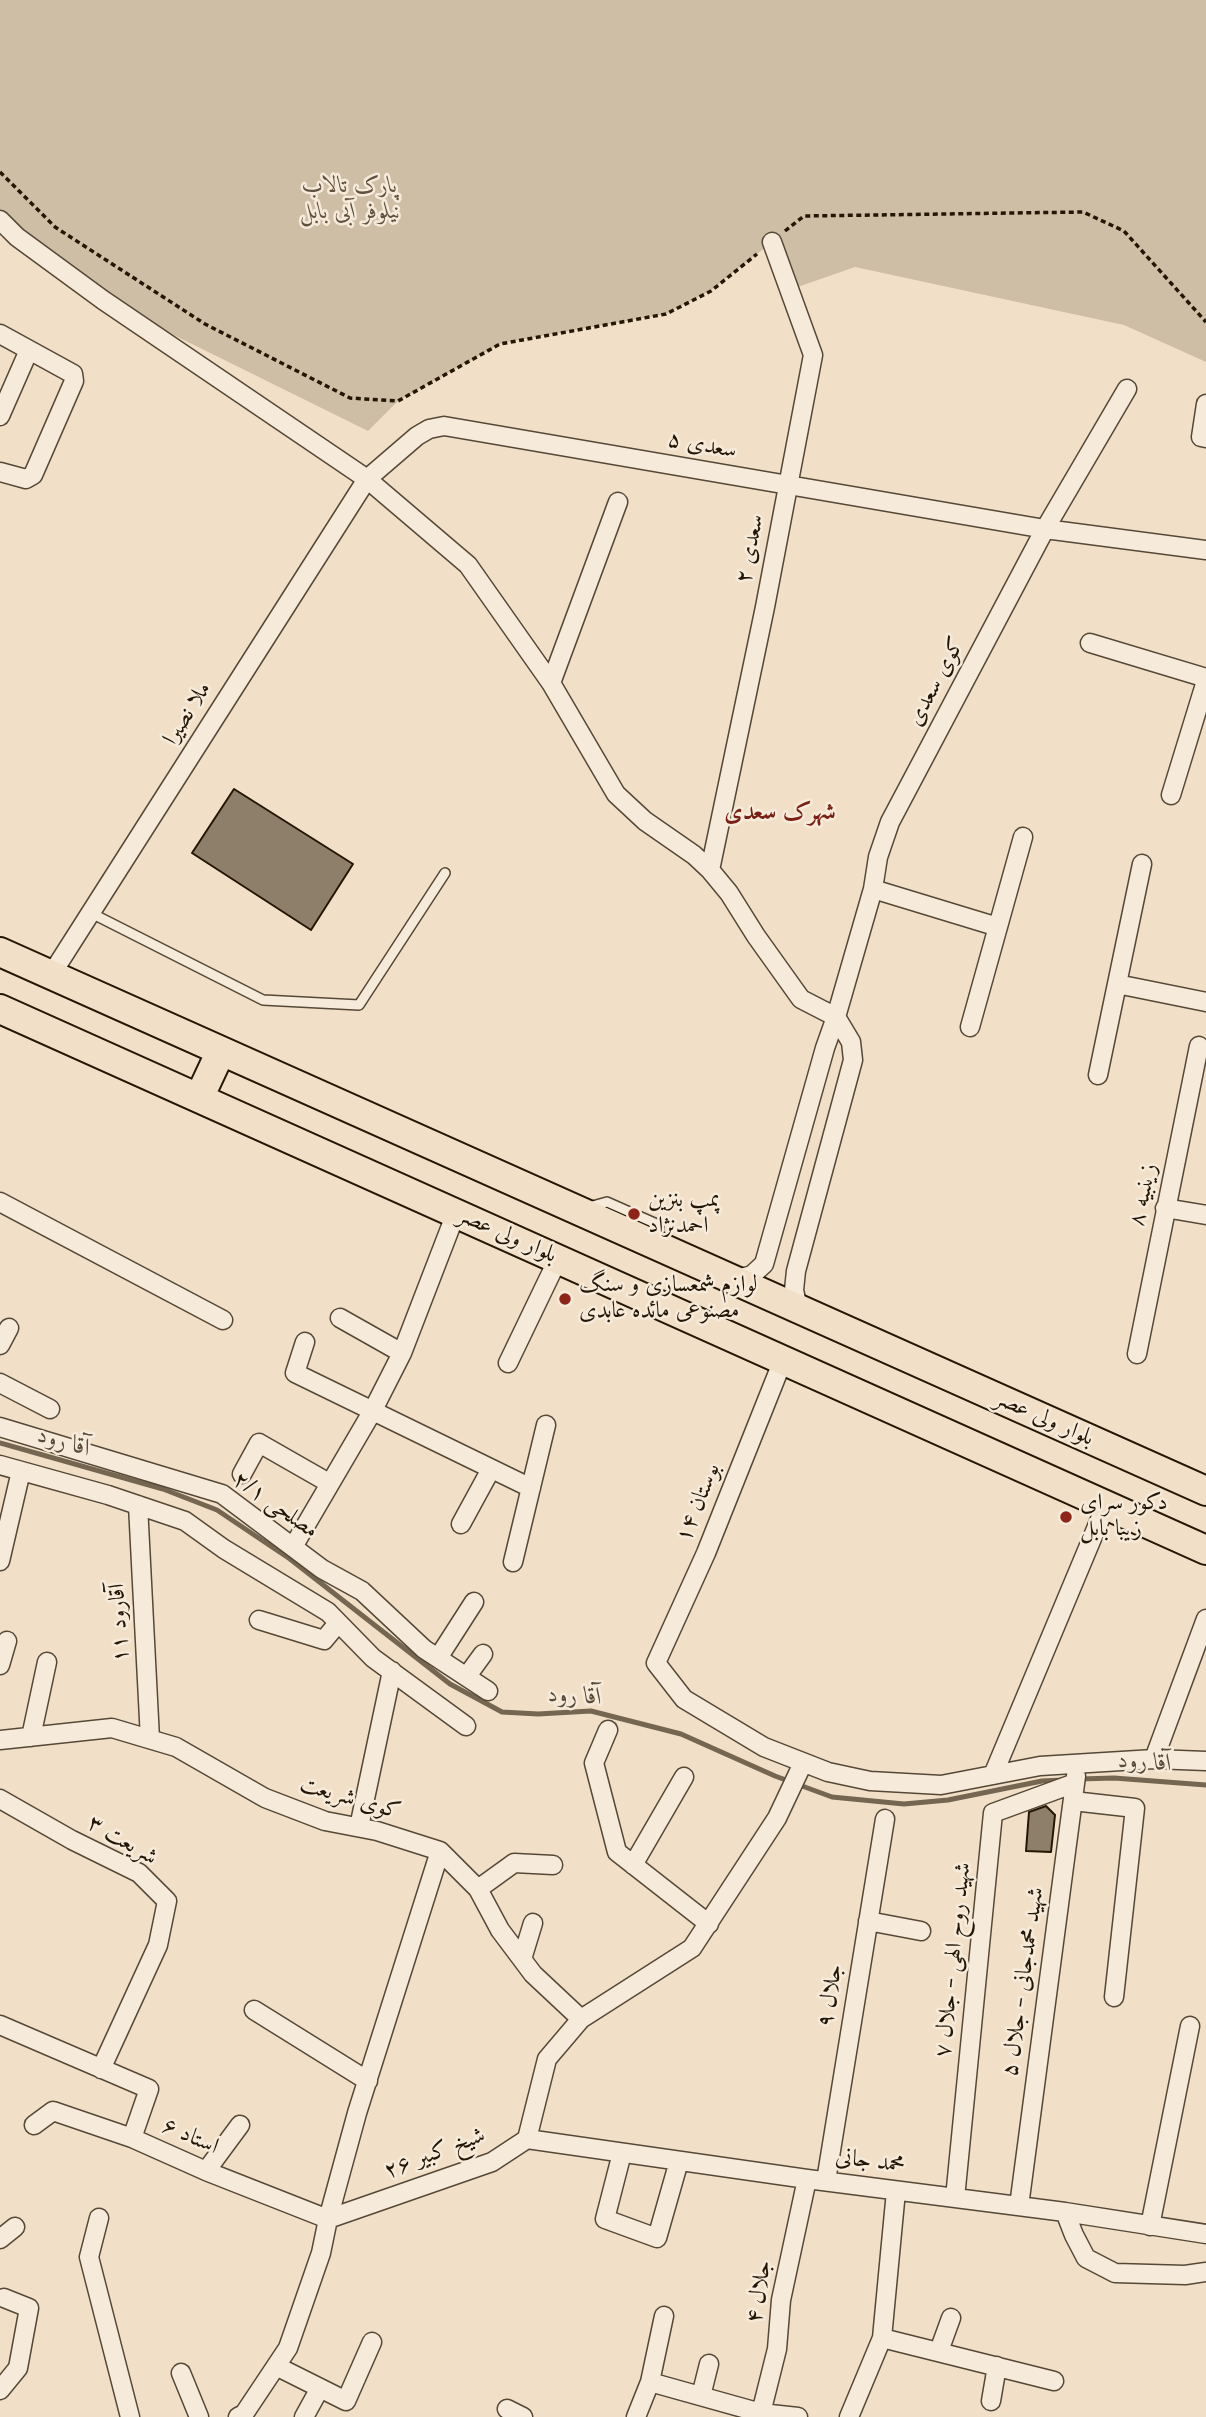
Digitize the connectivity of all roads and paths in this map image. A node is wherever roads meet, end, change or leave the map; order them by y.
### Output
1 (0, 172) edge
2 (0, 220) edge
3 (772, 242) junction
4 (1206, 322) edge
5 (0, 334) edge
6 (29, 350) junction
7 (1127, 389) dead end
8 (1206, 404) edge
9 (0, 416) edge
10 (1206, 438) edge
11 (0, 471) edge
12 (367, 479) junction
13 (788, 486) junction
14 (618, 502) dead end
15 (1045, 529) junction
16 (1206, 550) edge
17 (1090, 643) dead end
18 (1206, 680) edge
19 (551, 683) junction
20 (1171, 795) dead end
21 (1023, 837) dead end
22 (1142, 864) dead end
23 (710, 870) junction
24 (445, 873) dead end
25 (873, 888) junction
26 (91, 913) junction
27 (998, 927) junction
28 (0, 952) edge
29 (51, 975) junction
30 (1117, 984) junction
31 (1206, 1002) edge
32 (0, 1009) edge
33 (836, 1017) junction
34 (970, 1027) dead end
35 (1199, 1046) dead end
36 (221, 1051) junction
37 (1098, 1075) dead end
38 (199, 1098) junction
39 (0, 1202) edge
40 (1165, 1208) junction
41 (456, 1213) junction
42 (1206, 1215) edge
43 (558, 1259) junction
44 (734, 1280) junction
45 (798, 1309) junction
46 (340, 1318) dead end
47 (223, 1320) dead end
48 (9, 1328) dead end
49 (305, 1342) dead end
50 (0, 1345) edge
51 (402, 1353) junction
52 (1137, 1354) dead end
53 (783, 1360) junction
54 (508, 1363) dead end
55 (0, 1383) edge
56 (50, 1409) dead end
57 (372, 1412) junction
58 (546, 1425) dead end
59 (0, 1427) edge
60 (0, 1465) edge
61 (491, 1469) junction
62 (21, 1471) junction
63 (242, 1474) dead end
64 (329, 1483) junction
65 (531, 1489) junction
66 (1206, 1491) edge
67 (138, 1505) junction
68 (1106, 1505) junction
69 (461, 1524) dead end
70 (293, 1547) junction
71 (1206, 1549) edge
72 (0, 1561) edge
73 (513, 1562) dead end
74 (474, 1602) dead end
75 (1206, 1619) edge
76 (259, 1620) dead end
77 (338, 1623) junction
78 (6, 1641) dead end
79 (483, 1654) dead end
80 (438, 1658) junction
81 (47, 1662) dead end
82 (0, 1665) edge
83 (392, 1671) junction
84 (467, 1676) junction
85 (488, 1690) dead end
86 (466, 1726) dead end
87 (608, 1730) dead end
88 (31, 1737) junction
89 (150, 1739) junction
90 (0, 1740) edge
91 (1154, 1759) junction
92 (1206, 1761) edge
93 (803, 1763) junction
94 (1078, 1763) junction
95 (993, 1775) junction
96 (684, 1777) dead end
97 (1074, 1792) junction
98 (0, 1800) edge
99 (885, 1819) dead end
100 (359, 1827) junction
101 (440, 1851) junction
102 (553, 1865) dead end
103 (633, 1865) junction
104 (478, 1889) junction
105 (868, 1921) junction
106 (533, 1923) dead end
107 (709, 1924) junction
108 (921, 1931) dead end
109 (522, 1959) junction
110 (1114, 1997) dead end
111 (254, 2010) dead end
112 (581, 2019) junction
113 (0, 2025) edge
114 (1190, 2026) dead end
115 (101, 2069) junction
116 (368, 2081) junction
117 (34, 2125) dead end
118 (240, 2125) dead end
119 (132, 2138) junction
120 (527, 2138) junction
121 (622, 2152) junction
122 (679, 2161) junction
123 (205, 2171) junction
124 (807, 2179) junction
125 (826, 2181) junction
126 (896, 2191) junction
127 (955, 2198) junction
128 (1019, 2206) junction
129 (1065, 2212) junction
130 (99, 2218) dead end
131 (328, 2219) junction
132 (1150, 2226) junction
133 (15, 2227) dead end
134 (1206, 2234) edge
135 (0, 2239) edge
136 (1206, 2272) edge
137 (4, 2298) dead end
138 (664, 2316) dead end
139 (951, 2318) dead end
140 (882, 2338) junction
141 (372, 2342) dead end
142 (939, 2351) junction
143 (709, 2364) dead end
144 (276, 2366) junction
145 (997, 2366) junction
146 (181, 2373) dead end
147 (1054, 2381) dead end
148 (650, 2382) junction
149 (320, 2388) junction
150 (0, 2390) edge
151 (701, 2396) junction
152 (991, 2401) dead end
153 (761, 2413) junction
154 (130, 2417) edge
155 (200, 2417) edge
156 (238, 2417) edge
157 (304, 2417) edge
158 (636, 2417) edge
159 (798, 2417) edge
160 (849, 2417) edge

1 - 3 path
2 - 12 street
3 - 4 path
3 - 13 street, سعدی ۲
5 - 6 street
6 - 9 street
6 - 11 street
7 - 15 street, کوی سعدی
8 - 10 street
12 - 13 street, سعدی ۵
12 - 19 street
12 - 26 street, ملا نصیرا
13 - 15 street, سعدی ۵
13 - 23 street, سعدی ۲
14 - 19 street
15 - 16 street
15 - 25 street, کوی سعدی
17 - 18 street
18 - 20 street
19 - 23 street
21 - 27 street
22 - 30 street
23 - 33 street
24 - 26 lane
25 - 27 street
25 - 33 street, کوی سعدی
26 - 29 street, ملا نصیرا
27 - 34 street
28 - 29 main road, بلوار ولی عصر
29 - 36 main road, بلوار ولی عصر
30 - 31 street
30 - 37 street
32 - 38 main road, بلوار ولی عصر
33 - 44 street, کوی سعدی
33 - 45 street
35 - 40 street, زینبیه ۸
36 - 38 main road
36 - 44 main road, بلوار ولی عصر
38 - 41 main road, بلوار ولی عصر
39 - 47 street
40 - 42 street
40 - 52 street, زینبیه ۸
41 - 43 main road, بلوار ولی عصر
41 - 51 street
43 - 53 main road, بلوار ولی عصر
43 - 54 street
44 - 45 main road, بلوار ولی عصر
45 - 66 main road, بلوار ولی عصر
46 - 51 street
48 - 50 street
49 - 57 street
51 - 57 street
53 - 68 main road, بلوار ولی عصر
53 - 93 street, بوستان ۱۴
55 - 56 street
57 - 61 street
57 - 64 street
58 - 65 street
59 - 70 street, مصلحی ۲/۱
60 - 62 street
61 - 65 street
61 - 69 street
62 - 67 street
62 - 72 street
63 - 64 street
64 - 70 street
65 - 73 street
67 - 77 street
67 - 89 street, آقارود ۱۱
68 - 71 main road, بلوار ولی عصر
68 - 95 street
70 - 80 street, مصلحی ۲/۱
74 - 80 street
75 - 91 street
76 - 77 street
77 - 83 street
78 - 82 street
79 - 84 street
80 - 84 street, مصلحی ۲/۱
81 - 88 street
83 - 86 street
83 - 100 street
84 - 85 street, مصلحی ۲/۱
87 - 103 street
88 - 89 street, کوی شریعت
88 - 90 street, کوی شریعت
89 - 100 street, کوی شریعت
91 - 92 street
91 - 94 street
93 - 95 street
93 - 107 street
94 - 95 street
94 - 97 street, شهید محمدجانی - جلال ۵
96 - 103 street
97 - 110 street
97 - 127 street, شهید روح الهی - جلال ۷
97 - 128 street, شهید محمدجانی - جلال ۵
98 - 115 street, شریعت ۳
99 - 105 street, جلال ۹
100 - 101 street, کوی شریعت
101 - 104 street, کوی شریعت
101 - 116 street
102 - 104 street
103 - 107 street
104 - 109 street, کوی شریعت
105 - 108 street
105 - 125 street, جلال ۹
106 - 109 street
107 - 112 street
109 - 112 street, کوی شریعت
111 - 116 street
112 - 120 street
113 - 115 street
114 - 132 street
115 - 119 street
116 - 131 street
117 - 119 street, استاد ۶
118 - 123 street
119 - 123 street, استاد ۶
120 - 121 street, محمد جانی
120 - 131 street, شیخ کبیر ۲۶
121 - 122 street, محمد جانی
121 - 122 street
122 - 124 street, محمد جانی
123 - 131 street, استاد ۶
124 - 125 street, محمد جانی
124 - 153 street, جلال ۴
125 - 126 street, محمد جانی
126 - 127 street, محمد جانی
126 - 140 street
127 - 128 street, محمد جانی
128 - 129 street, محمد جانی
129 - 132 street, محمد جانی
129 - 136 street
130 - 154 street
131 - 144 street
132 - 134 street, محمد جانی
133 - 135 street
137 - 150 street
138 - 148 street
139 - 142 street
140 - 142 street
140 - 160 street
141 - 149 street
142 - 145 street
143 - 151 street
144 - 149 street
144 - 156 street
145 - 147 street
145 - 152 street
146 - 155 street
148 - 151 street
148 - 158 street
149 - 157 street
151 - 153 street
153 - 159 street

